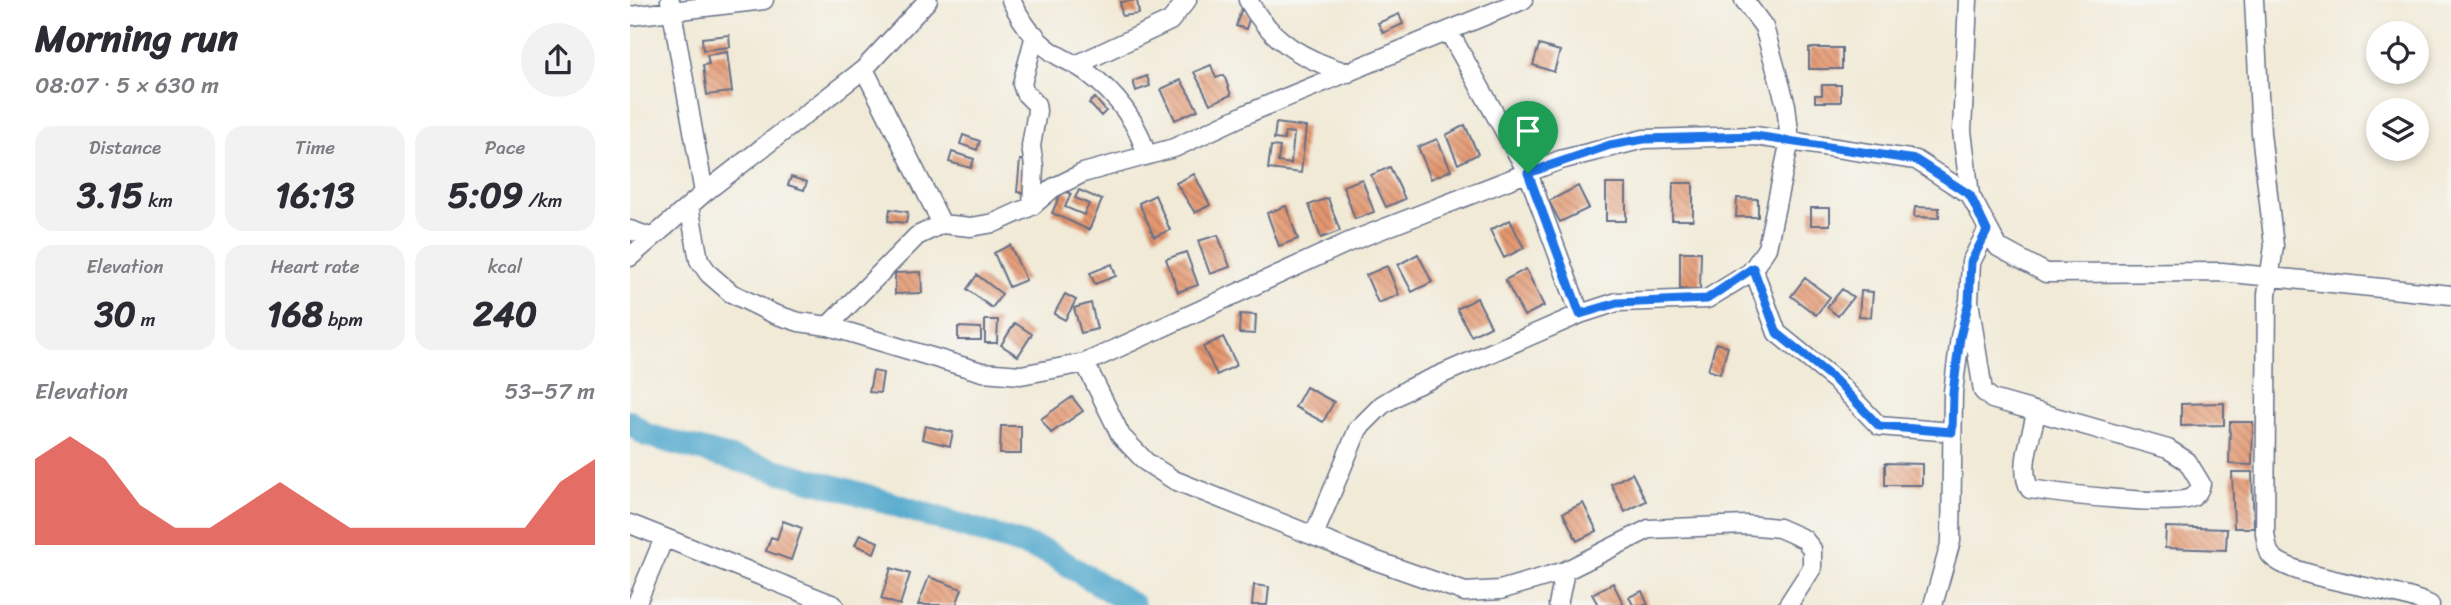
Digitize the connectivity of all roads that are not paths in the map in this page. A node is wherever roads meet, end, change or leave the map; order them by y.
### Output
1 (764, 0) edge
2 (928, 0) edge
3 (1011, 0) edge
4 (1187, 0) edge
5 (1248, 0) edge
6 (1744, 0) edge
7 (1968, 0) edge
8 (2254, 0) edge
9 (1518, 1) edge
10 (671, 5) edge
11 (630, 16) edge
12 (1450, 32) junction
13 (1035, 35) junction
14 (1076, 65) junction
15 (864, 69) junction
16 (1348, 73) junction
17 (1790, 140) junction
18 (1146, 156) junction
19 (1528, 173) junction
20 (704, 193) junction
21 (1970, 195) junction
22 (689, 206) junction
23 (1032, 206) junction
24 (942, 224) junction
25 (630, 230) edge
26 (1987, 231) junction
27 (650, 237) junction
28 (630, 257) edge
29 (1753, 268) junction
30 (2269, 277) junction
31 (2451, 295) edge
32 (1969, 301) junction
33 (1580, 314) junction
34 (828, 326) junction
35 (1085, 363) junction
36 (2036, 413) junction
37 (1952, 432) junction
38 (630, 524) edge
39 (1314, 534) junction
40 (664, 538) junction
41 (1565, 571) junction
42 (808, 600) edge
43 (636, 605) edge
44 (834, 605) edge
45 (1558, 605) edge
46 (1788, 605) edge
47 (1933, 605) edge
48 (2430, 605) edge

1 - 10 street
2 - 15 street
3 - 13 street
4 - 14 street
5 - 16 street
6 - 17 street
7 - 21 street
8 - 30 street
9 - 12 street
10 - 11 street
10 - 20 street
12 - 16 street
12 - 19 street
13 - 14 street
13 - 23 street
14 - 18 street
15 - 20 street
15 - 24 street
16 - 18 street
17 - 19 street
17 - 21 street
17 - 29 street
18 - 23 street
19 - 33 street
19 - 35 street
20 - 22 street
21 - 26 street
22 - 27 street
22 - 34 street
23 - 24 street
24 - 34 street
25 - 27 street
26 - 30 street
26 - 32 street
27 - 28 street
29 - 33 street
29 - 37 street
30 - 31 street
30 - 48 street
32 - 36 street
32 - 37 street
33 - 39 street
34 - 35 street
35 - 39 street
36 - 36 street
37 - 47 street
38 - 40 street
39 - 41 street
40 - 42 street
40 - 43 street
41 - 45 street
41 - 46 street
42 - 44 street

